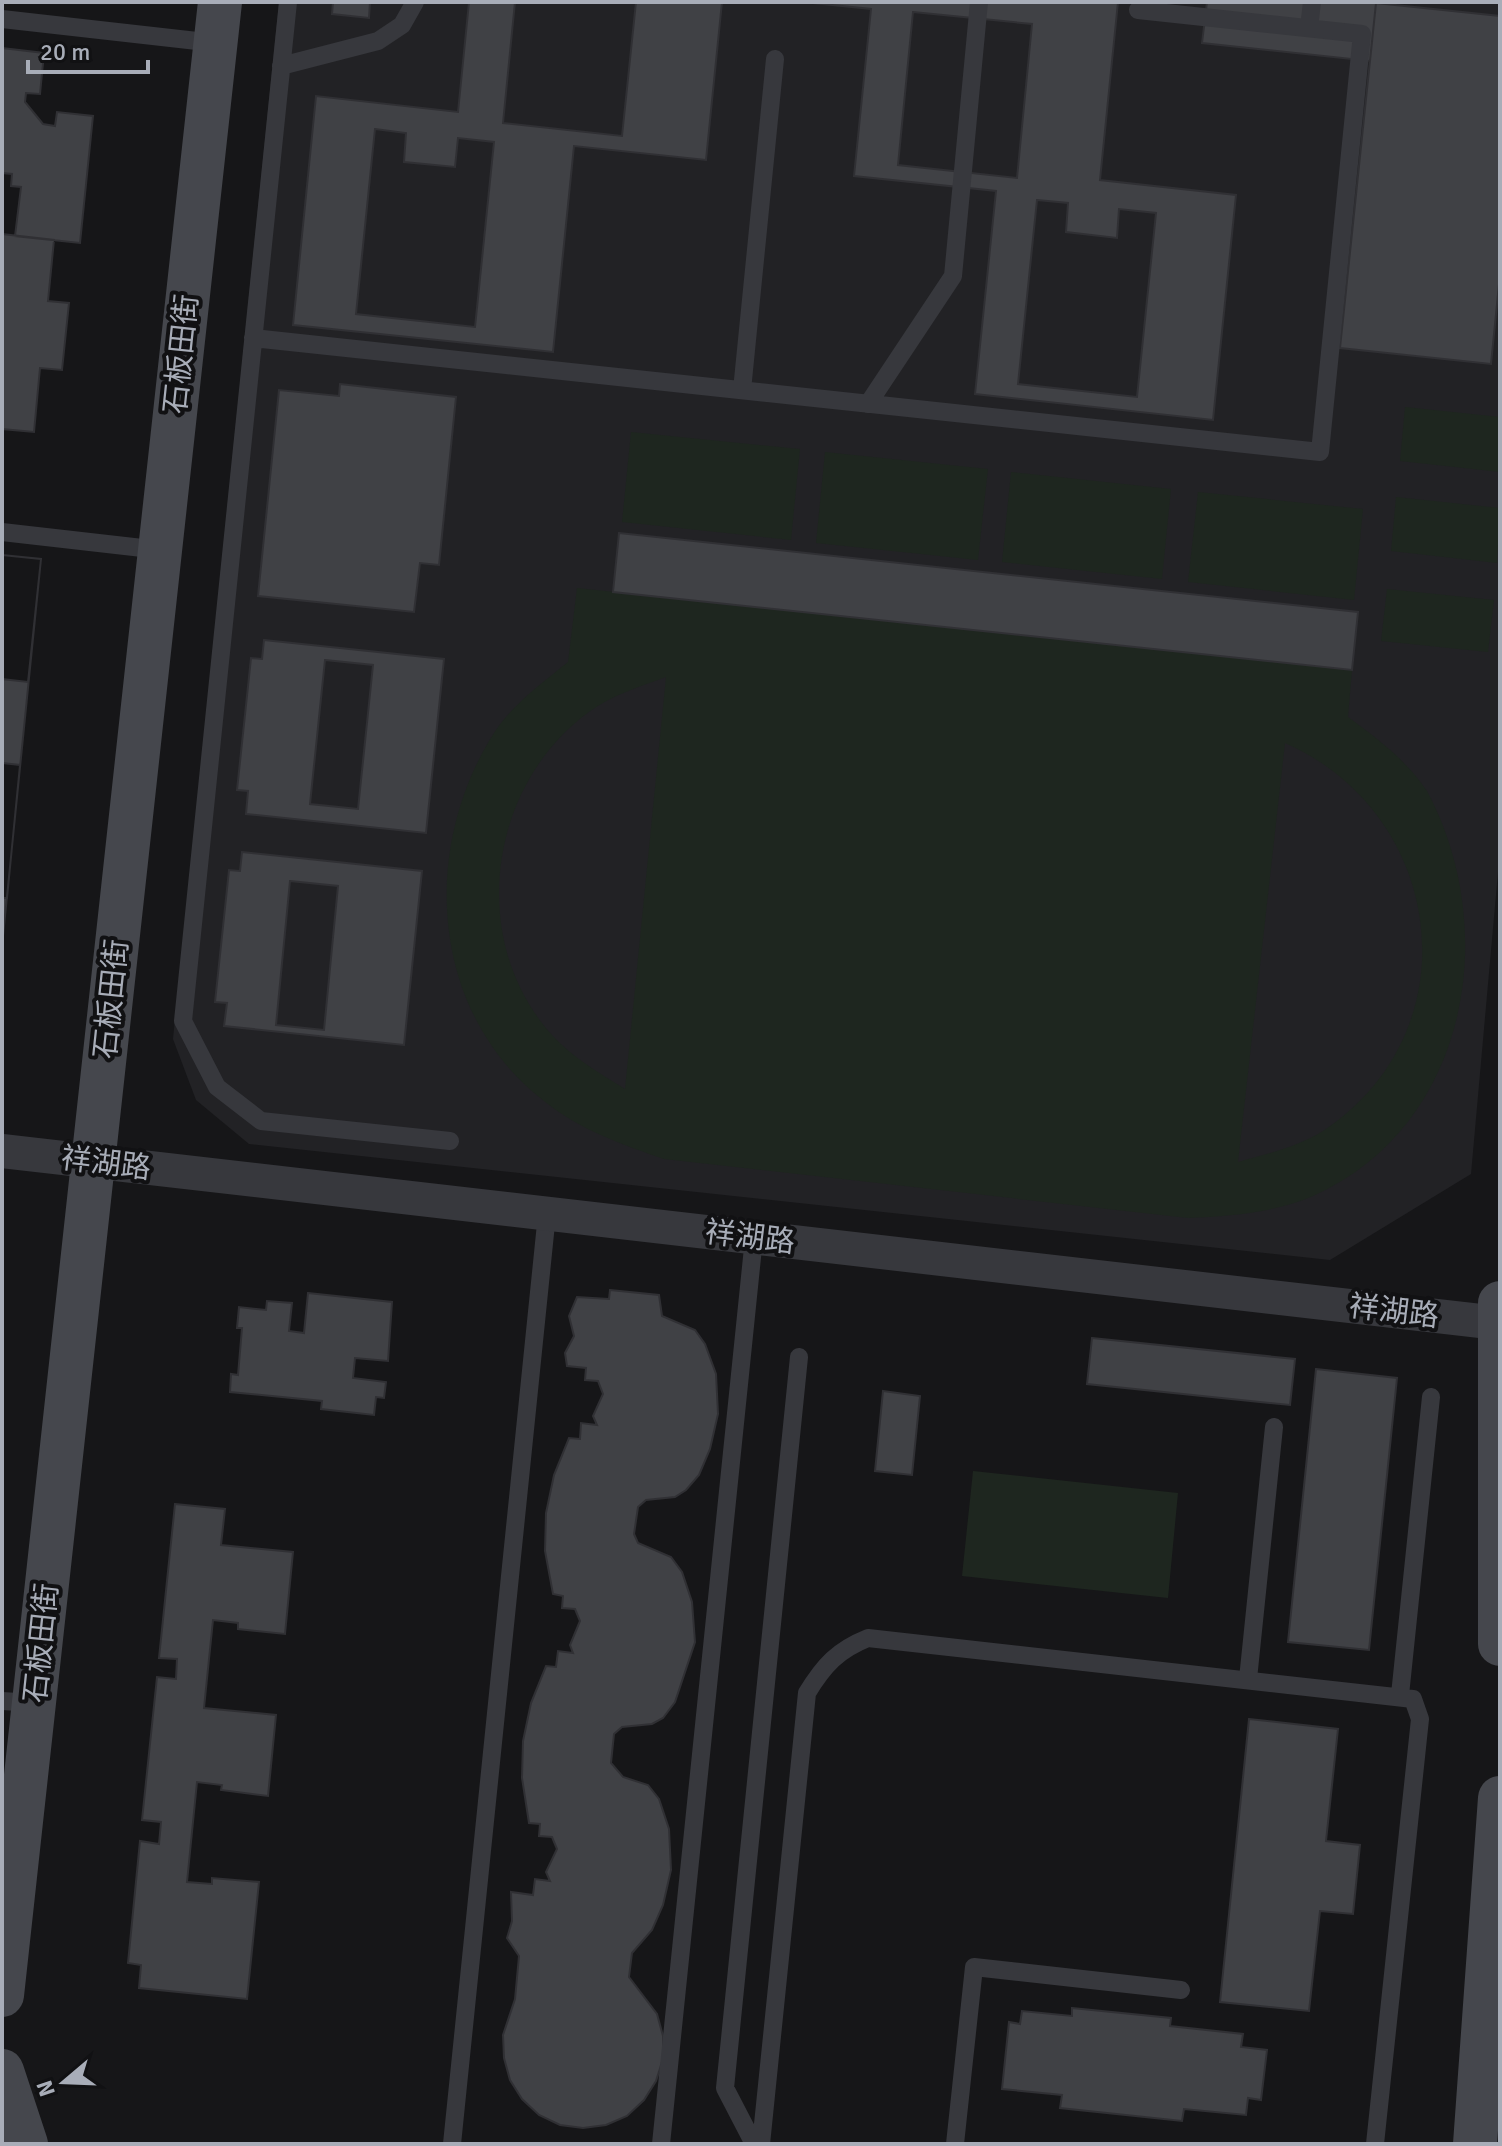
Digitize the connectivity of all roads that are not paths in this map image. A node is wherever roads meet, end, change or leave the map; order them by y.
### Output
1 (288, 2) edge
2 (415, 2) edge
3 (979, 2) edge
4 (1312, 2) edge
5 (1138, 10) dead end
6 (2, 19) edge
7 (217, 22) edge
8 (1309, 28) junction
9 (775, 59) dead end
10 (281, 66) junction
11 (253, 338) junction
12 (742, 390) junction
13 (868, 404) junction
14 (2, 532) edge
15 (160, 550) junction
16 (450, 1141) dead end
17 (2, 1151) edge
18 (93, 1162) junction
19 (547, 1214) junction
20 (754, 1238) junction
21 (1499, 1313) edge
22 (799, 1357) dead end
23 (1431, 1397) dead end
24 (1274, 1427) dead end
25 (1500, 1644) edge
26 (1248, 1679) junction
27 (1400, 1695) junction
28 (18, 1702) edge
29 (1500, 1798) edge
30 (1181, 1990) dead end
31 (2, 1995) edge
32 (2, 2071) edge
33 (26, 2144) edge
34 (452, 2144) edge
35 (661, 2144) edge
36 (754, 2144) edge
37 (761, 2144) edge
38 (955, 2144) edge
39 (1375, 2144) edge
40 (1475, 2144) edge

1 - 10 lane
2 - 10 lane
3 - 13 lane
4 - 8 lane
5 - 8 lane
6 - 7 lane
7 - 15 street, 石板田街
8 - 13 lane
9 - 12 lane
10 - 11 lane
11 - 12 lane
11 - 16 lane
12 - 13 lane
14 - 15 lane
15 - 18 street, 石板田街
17 - 18 street, 祥湖路
18 - 19 street, 祥湖路
18 - 28 street, 石板田街
19 - 20 street, 祥湖路
19 - 34 lane
20 - 21 street, 祥湖路
20 - 35 lane
21 - 25 street
22 - 36 lane
23 - 27 lane
24 - 26 lane
26 - 27 lane
26 - 37 lane
27 - 39 lane
28 - 31 street, 石板田街
29 - 40 street
30 - 38 lane
32 - 33 street

